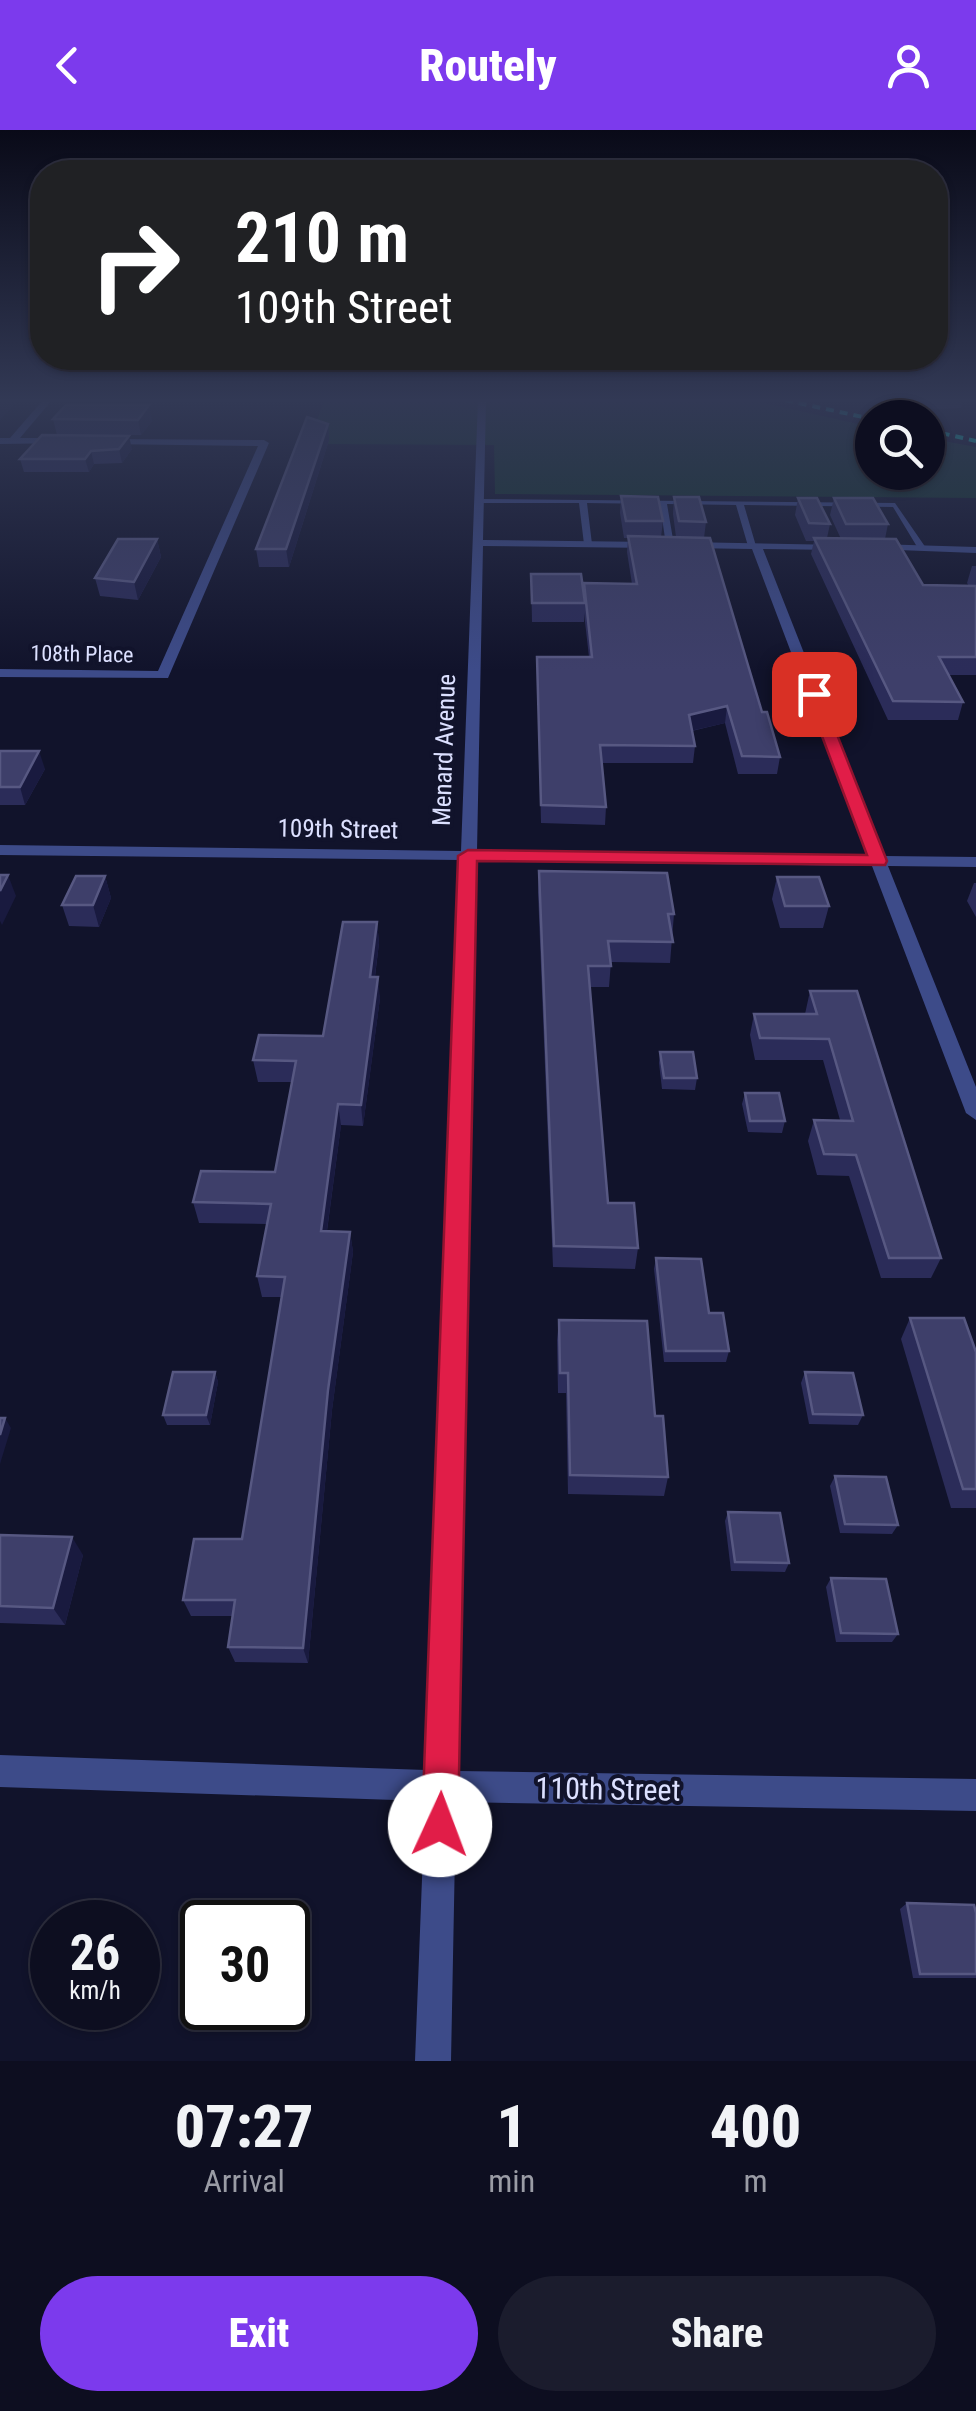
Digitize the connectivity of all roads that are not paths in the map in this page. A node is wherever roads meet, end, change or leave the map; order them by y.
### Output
1 (243, 490) edge
2 (480, 490) edge
3 (480, 501) junction
4 (583, 502) junction
5 (663, 502) junction
6 (738, 503) junction
7 (817, 504) junction
8 (824, 518) edge
9 (830, 532) edge
10 (479, 543) junction
11 (588, 544) junction
12 (670, 545) junction
13 (754, 546) junction
14 (837, 547) junction
15 (922, 548) junction
16 (970, 550) edge
17 (0, 673) edge
18 (0, 850) edge
19 (468, 856) junction
20 (878, 861) junction
21 (976, 862) edge
22 (976, 1113) edge
23 (0, 1771) edge
24 (441, 1786) junction
25 (976, 1796) edge
26 (433, 2061) edge

1 - 17 street, 108th Place
2 - 3 street, Menard Avenue
3 - 4 lane
3 - 10 street, Menard Avenue
4 - 5 lane
4 - 11 lane
5 - 6 lane
5 - 12 lane
6 - 7 lane
6 - 13 lane
7 - 8 lane
7 - 15 lane
9 - 14 lane
10 - 11 street
10 - 19 street, Menard Avenue
11 - 12 street
12 - 13 street
13 - 14 street
13 - 20 street
14 - 15 street
15 - 16 street
18 - 19 street, 109th Street
19 - 20 street, 109th Street
19 - 24 street, Menard Avenue
20 - 21 street, 109th Street
20 - 22 street
23 - 24 street, 110th Street
24 - 25 street, 110th Street
24 - 26 street, Menard Avenue

